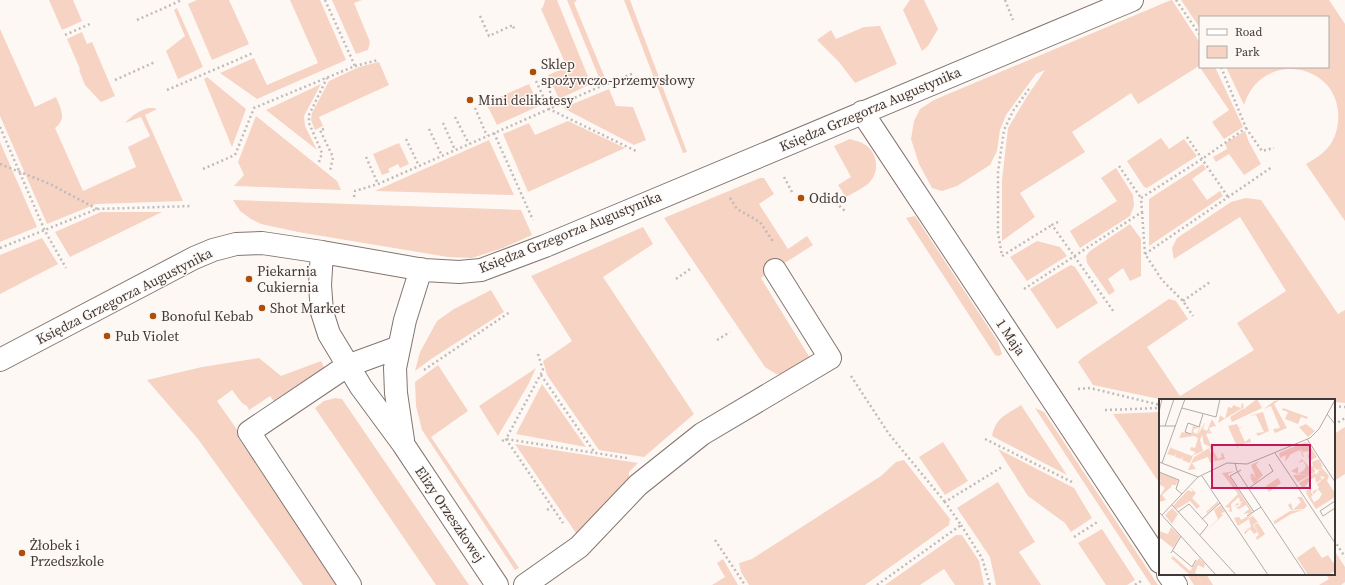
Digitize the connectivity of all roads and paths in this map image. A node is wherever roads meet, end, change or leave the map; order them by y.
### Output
1 (182, 0) edge
2 (325, 0) edge
3 (1005, 0) edge
4 (1132, 0) edge
5 (1176, 0) edge
6 (480, 16) dead end
7 (137, 20) dead end
8 (1014, 20) dead end
9 (90, 24) dead end
10 (514, 29) dead end
11 (1199, 34) edge
12 (65, 35) dead end
13 (253, 53) dead end
14 (378, 60) dead end
15 (155, 62) dead end
16 (355, 66) junction
17 (1221, 68) edge
18 (634, 73) dead end
19 (544, 77) dead end
20 (326, 78) junction
21 (115, 80) dead end
22 (536, 81) dead end
23 (1029, 89) dead end
24 (167, 90) dead end
25 (556, 106) junction
26 (475, 108) dead end
27 (549, 109) junction
28 (862, 112) junction
29 (455, 117) dead end
30 (443, 123) dead end
31 (0, 127) edge
32 (1246, 128) junction
33 (324, 129) dead end
34 (429, 129) dead end
35 (494, 133) junction
36 (488, 136) junction
37 (1187, 137) dead end
38 (406, 139) dead end
39 (469, 144) junction
40 (1274, 148) dead end
41 (455, 150) junction
42 (638, 152) dead end
43 (442, 156) junction
44 (366, 158) dead end
45 (1202, 159) junction
46 (319, 162) dead end
47 (0, 164) edge
48 (419, 166) junction
49 (1119, 166) dead end
50 (1272, 167) dead end
51 (203, 169) dead end
52 (19, 171) junction
53 (330, 171) dead end
54 (784, 177) dead end
55 (378, 184) junction
56 (792, 192) dead end
57 (729, 196) dead end
58 (354, 197) dead end
59 (1228, 197) junction
60 (1141, 198) junction
61 (832, 199) dead end
62 (192, 206) dead end
63 (97, 209) junction
64 (846, 212) dead end
65 (1142, 212) junction
66 (1058, 222) dead end
67 (536, 225) dead end
68 (1052, 225) junction
69 (45, 231) junction
70 (0, 248) edge
71 (322, 252) junction
72 (1145, 254) junction
73 (1074, 257) junction
74 (66, 268) dead end
75 (421, 269) junction
76 (690, 269) dead end
77 (775, 270) joint
78 (676, 279) dead end
79 (1210, 282) dead end
80 (1024, 289) dead end
81 (1183, 301) junction
82 (510, 312) dead end
83 (1114, 312) dead end
84 (1193, 316) dead end
85 (730, 332) dead end
86 (717, 340) dead end
87 (462, 343) junction
88 (464, 347) dead end
89 (399, 348) junction
90 (538, 354) dead end
91 (830, 358) junction
92 (0, 360) edge
93 (347, 366) junction
94 (421, 372) dead end
95 (541, 375) junction
96 (1046, 391) junction
97 (1159, 404) edge
98 (1335, 406) edge
99 (1345, 407) edge
100 (1159, 408) edge
101 (1105, 410) dead end
102 (1345, 418) edge
103 (1335, 424) edge
104 (506, 439) junction
105 (984, 439) dead end
106 (502, 441) dead end
107 (403, 444) junction
108 (595, 453) junction
109 (665, 464) junction
110 (1002, 467) dead end
111 (1077, 485) dead end
112 (945, 502) junction
113 (552, 506) junction
114 (547, 510) dead end
115 (1101, 520) dead end
116 (961, 525) junction
117 (1074, 538) dead end
118 (715, 540) dead end
119 (1335, 542) edge
120 (579, 546) junction
121 (1345, 557) edge
122 (1159, 560) edge
123 (1169, 575) edge
124 (1141, 581) dead end
125 (350, 585) edge
126 (497, 585) edge
127 (525, 585) edge
128 (745, 585) edge
129 (877, 585) edge
130 (990, 585) edge
131 (1135, 585) edge
132 (1176, 585) edge

1 - 7 path
2 - 16 path
3 - 8 path
4 - 28 street, Księdza Grzegorza Augustynika
5 - 11 path
6 - 10 path
9 - 12 path
13 - 24 path
14 - 16 path
15 - 21 path
16 - 20 path
17 - 32 path
18 - 25 path
19 - 25 path
20 - 46 path
20 - 51 path
22 - 27 path
23 - 68 path
25 - 27 path
26 - 36 path
27 - 35 path
27 - 42 path
28 - 75 street, Księdza Grzegorza Augustynika
28 - 96 street, 1 Maja
29 - 39 path
30 - 41 path
31 - 52 path
32 - 40 path
32 - 45 path
33 - 53 path
34 - 43 path
35 - 36 path
35 - 67 path
36 - 39 path
37 - 45 path
38 - 48 path
39 - 41 path
41 - 43 path
43 - 48 path
44 - 55 path
45 - 59 path
45 - 60 path
47 - 52 path
48 - 55 path
49 - 60 path
50 - 59 path
52 - 63 path
52 - 69 path
54 - 56 path
55 - 58 path
57 - 77 path
59 - 72 path
60 - 65 path
61 - 64 path
62 - 63 path
63 - 69 path
65 - 72 path
65 - 73 path
66 - 68 path
68 - 73 path
69 - 70 path
69 - 74 path
71 - 75 street, Księdza Grzegorza Augustynika
71 - 92 street, Księdza Grzegorza Augustynika
71 - 93 street, Elizy Orzeszkowej
72 - 81 path
73 - 80 path
73 - 83 path
75 - 89 street, Elizy Orzeszkowej
76 - 78 path
77 - 91 street
79 - 81 path
81 - 84 path
82 - 87 path
85 - 86 path
87 - 88 path
87 - 94 path
89 - 93 street
89 - 107 street, Elizy Orzeszkowej
90 - 95 path
91 - 109 street
91 - 112 path
93 - 107 street, Elizy Orzeszkowej
93 - 125 street
95 - 104 path
95 - 108 path
96 - 97 path
96 - 122 street, 1 Maja
98 - 99 path
100 - 101 path
102 - 103 path
104 - 106 path
104 - 108 path
104 - 113 path
105 - 111 path
107 - 126 street, Elizy Orzeszkowej
108 - 109 path
109 - 120 street
110 - 112 path
112 - 116 path
113 - 114 path
113 - 120 path
115 - 117 path
116 - 129 path
116 - 130 path
118 - 128 path
119 - 121 path
120 - 127 street
123 - 132 street
124 - 131 path

